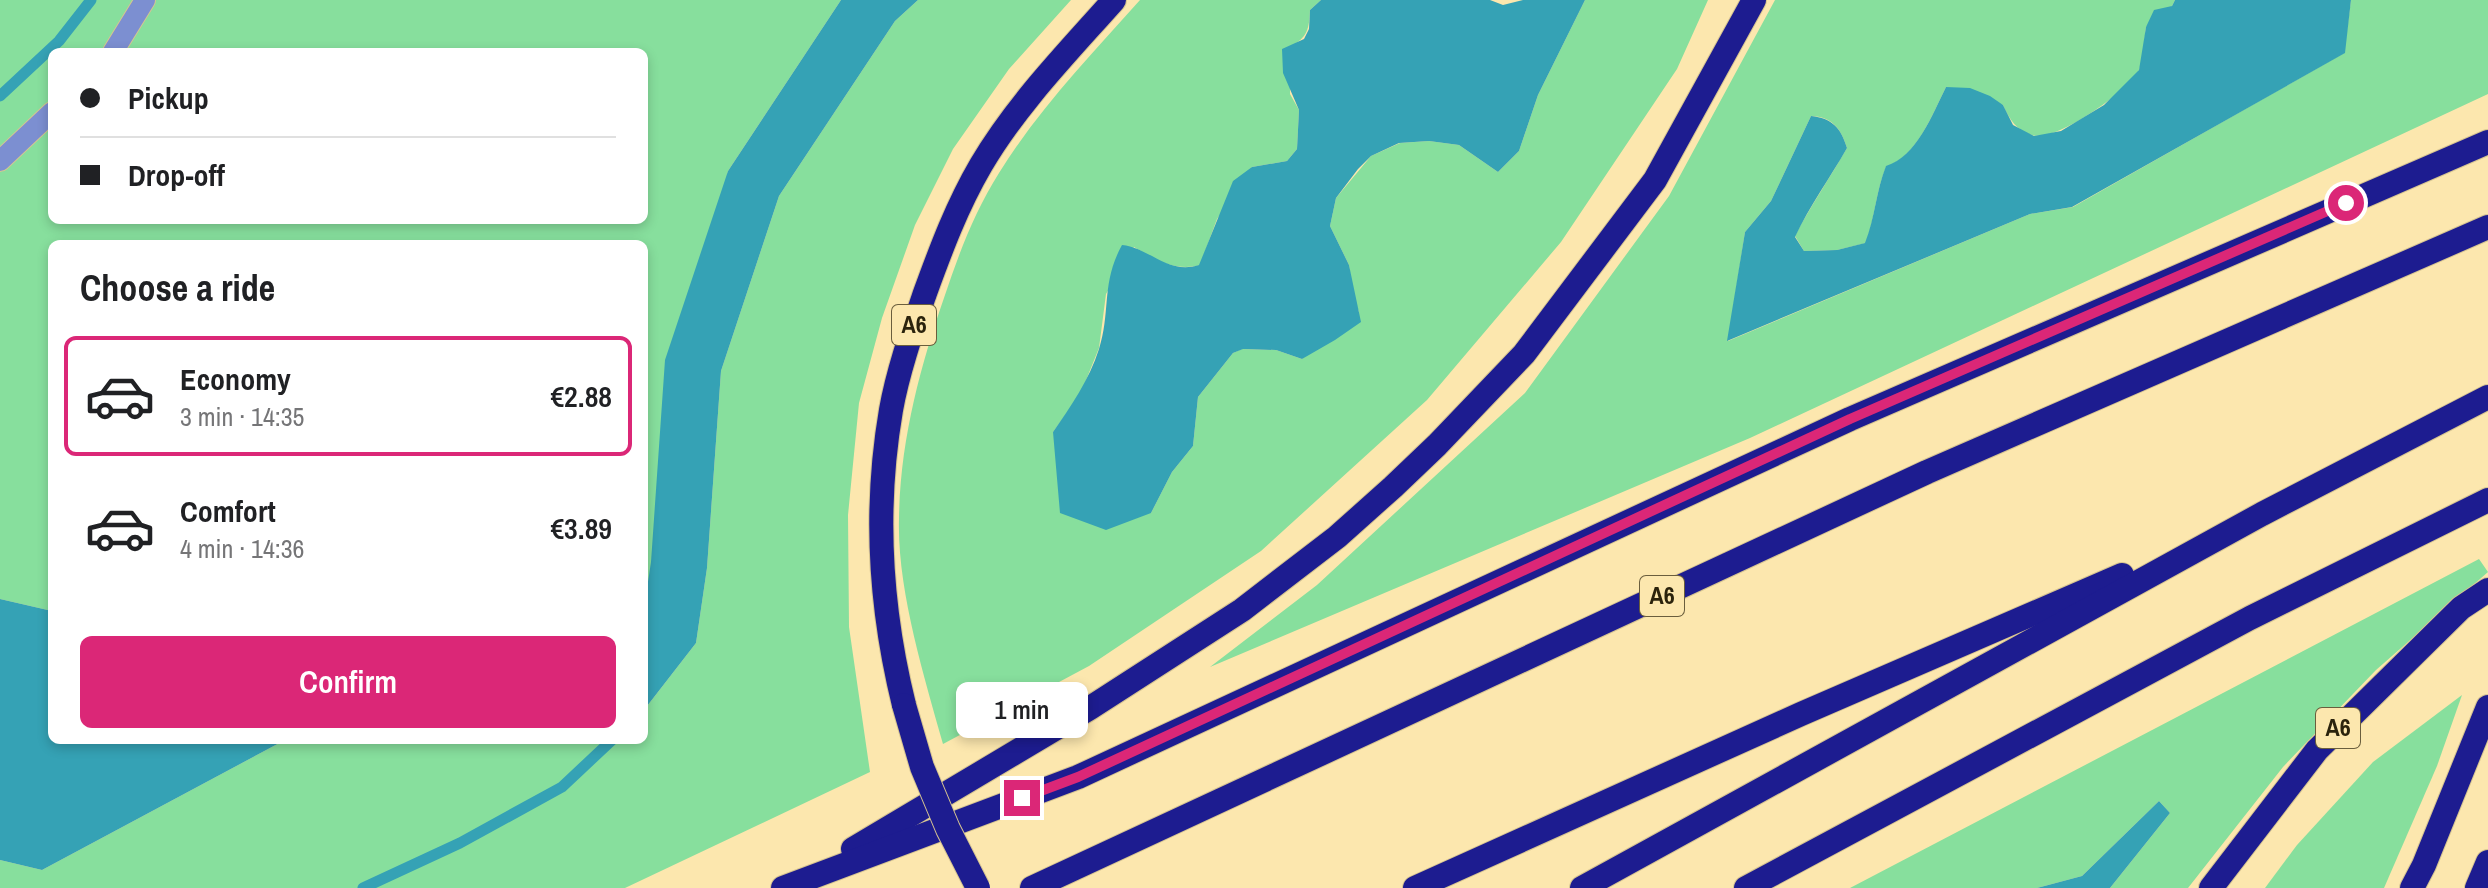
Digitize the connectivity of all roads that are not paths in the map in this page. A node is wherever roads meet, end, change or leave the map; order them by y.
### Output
1 (145, 0) edge
2 (1114, 0) edge
3 (1754, 0) edge
4 (115, 48) edge
5 (48, 116) edge
6 (2488, 142) edge
7 (0, 161) edge
8 (2488, 227) edge
9 (2488, 397) edge
10 (2488, 500) edge
11 (2262, 514) junction
12 (2488, 590) edge
13 (2488, 707) edge
14 (2488, 862) edge
15 (1072, 870) junction
16 (792, 884) edge
17 (978, 888) edge
18 (1032, 888) edge
19 (1041, 888) edge
20 (1415, 888) edge
21 (1582, 888) edge
22 (1746, 888) edge
23 (2211, 888) edge
24 (2412, 888) edge
25 (2477, 888) edge

1 - 4 street
2 - 17 highway, A6, bridge
3 - 16 highway
5 - 7 street
6 - 16 highway
8 - 15 highway, A6
9 - 11 highway
10 - 22 highway
11 - 20 highway
11 - 21 highway
12 - 23 highway, A6
13 - 24 highway
14 - 25 highway
15 - 18 highway, A6
15 - 19 highway, A6

